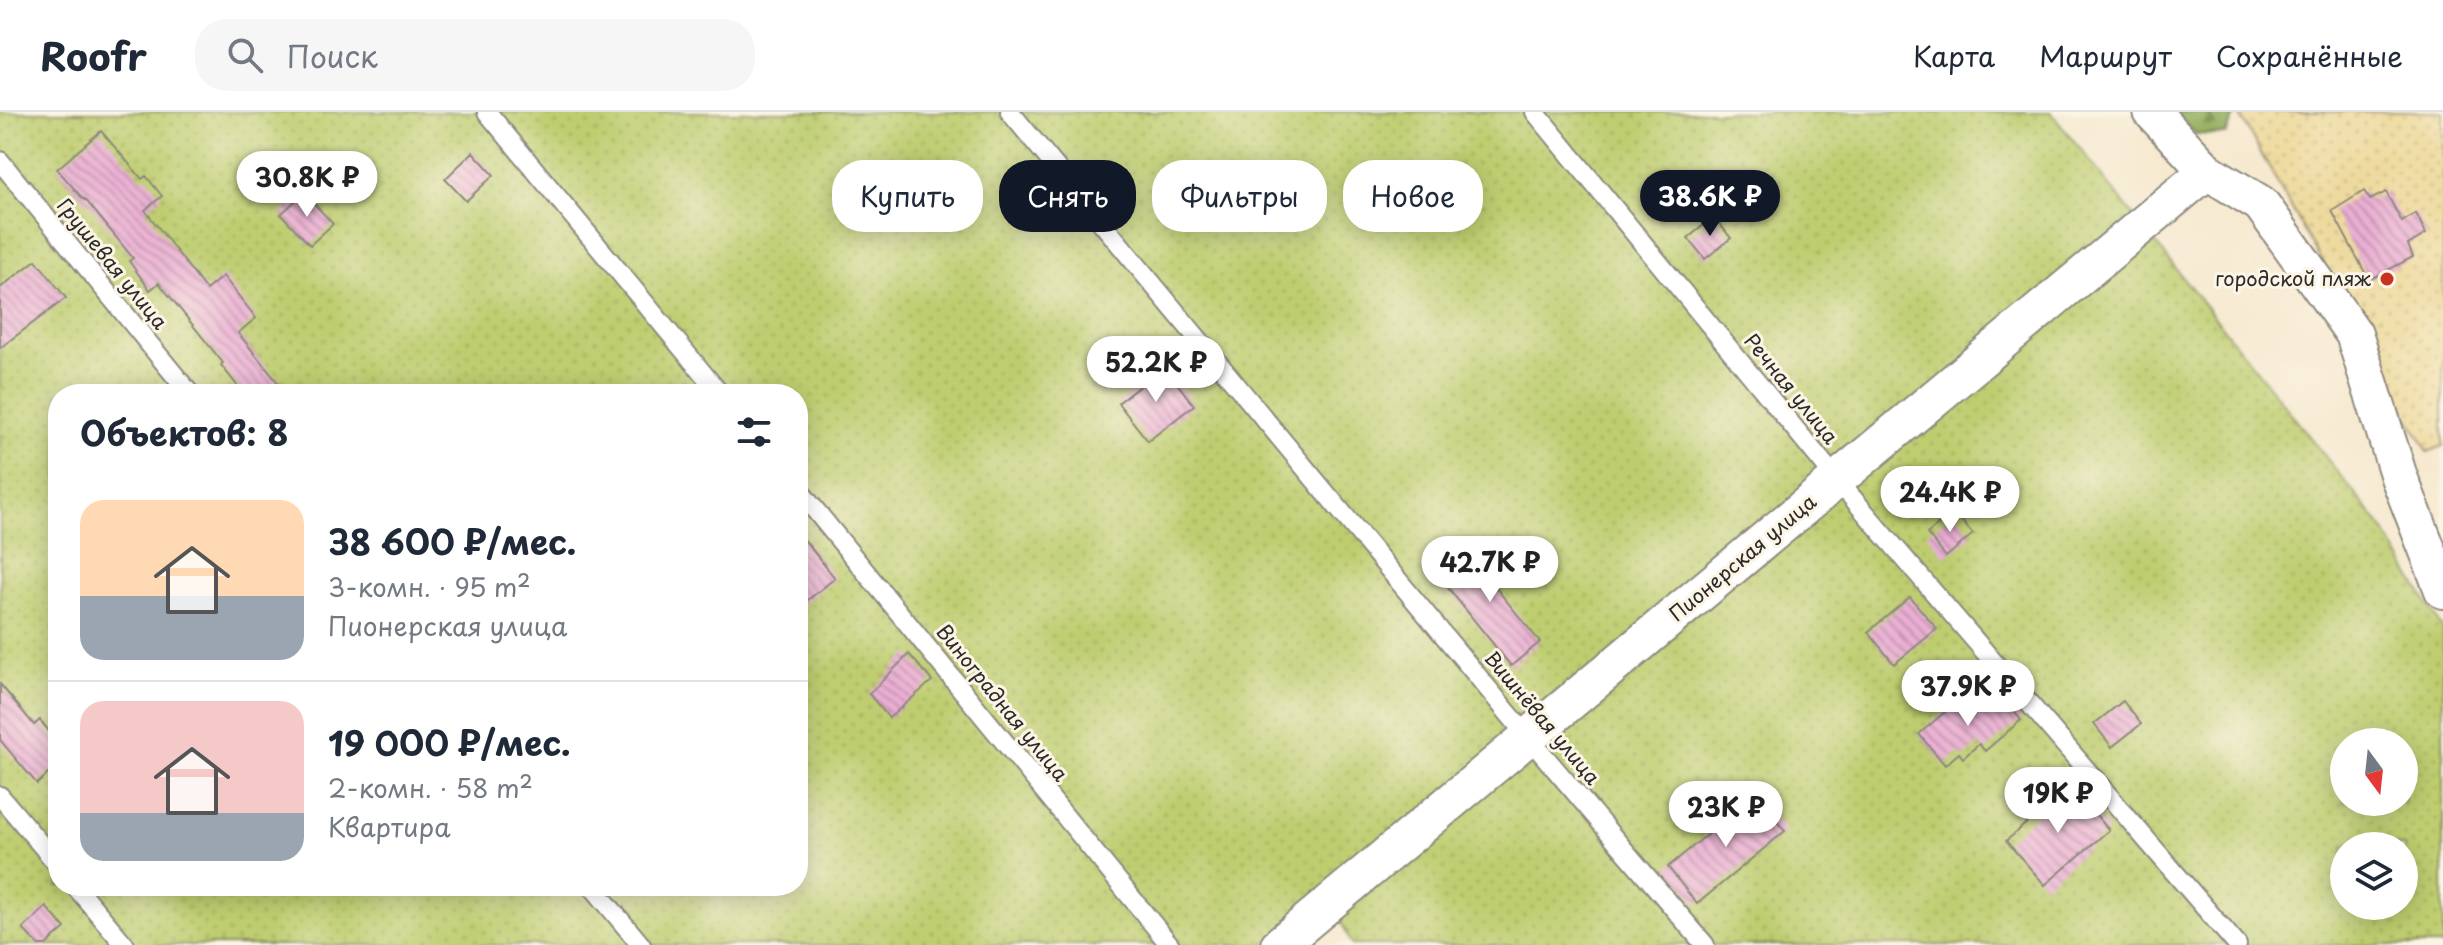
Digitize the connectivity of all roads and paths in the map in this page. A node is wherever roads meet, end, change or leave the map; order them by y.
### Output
1 (487, 112) edge
2 (1010, 112) edge
3 (1535, 112) edge
4 (2152, 112) edge
5 (0, 161) edge
6 (2207, 171) junction
7 (182, 384) edge
8 (712, 384) edge
9 (1837, 480) junction
10 (808, 501) edge
11 (2443, 590) edge
12 (1528, 737) junction
13 (0, 796) edge
14 (48, 853) edge
15 (83, 896) edge
16 (600, 896) edge
17 (125, 945) edge
18 (641, 945) edge
19 (1170, 945) edge
20 (1279, 945) edge
21 (1705, 945) edge
22 (2237, 945) edge

1 - 8 lane
2 - 12 lane, Вишнёвая улица
3 - 9 lane, Речная улица
4 - 6 street
5 - 7 lane, Грушевая улица
6 - 9 street, Пионерская улица
6 - 11 street
9 - 12 street, Пионерская улица
9 - 22 lane, Речная улица
10 - 19 lane, Виноградная улица
12 - 20 street, Пионерская улица
12 - 21 lane, Вишнёвая улица
13 - 14 lane
15 - 17 lane
16 - 18 lane

